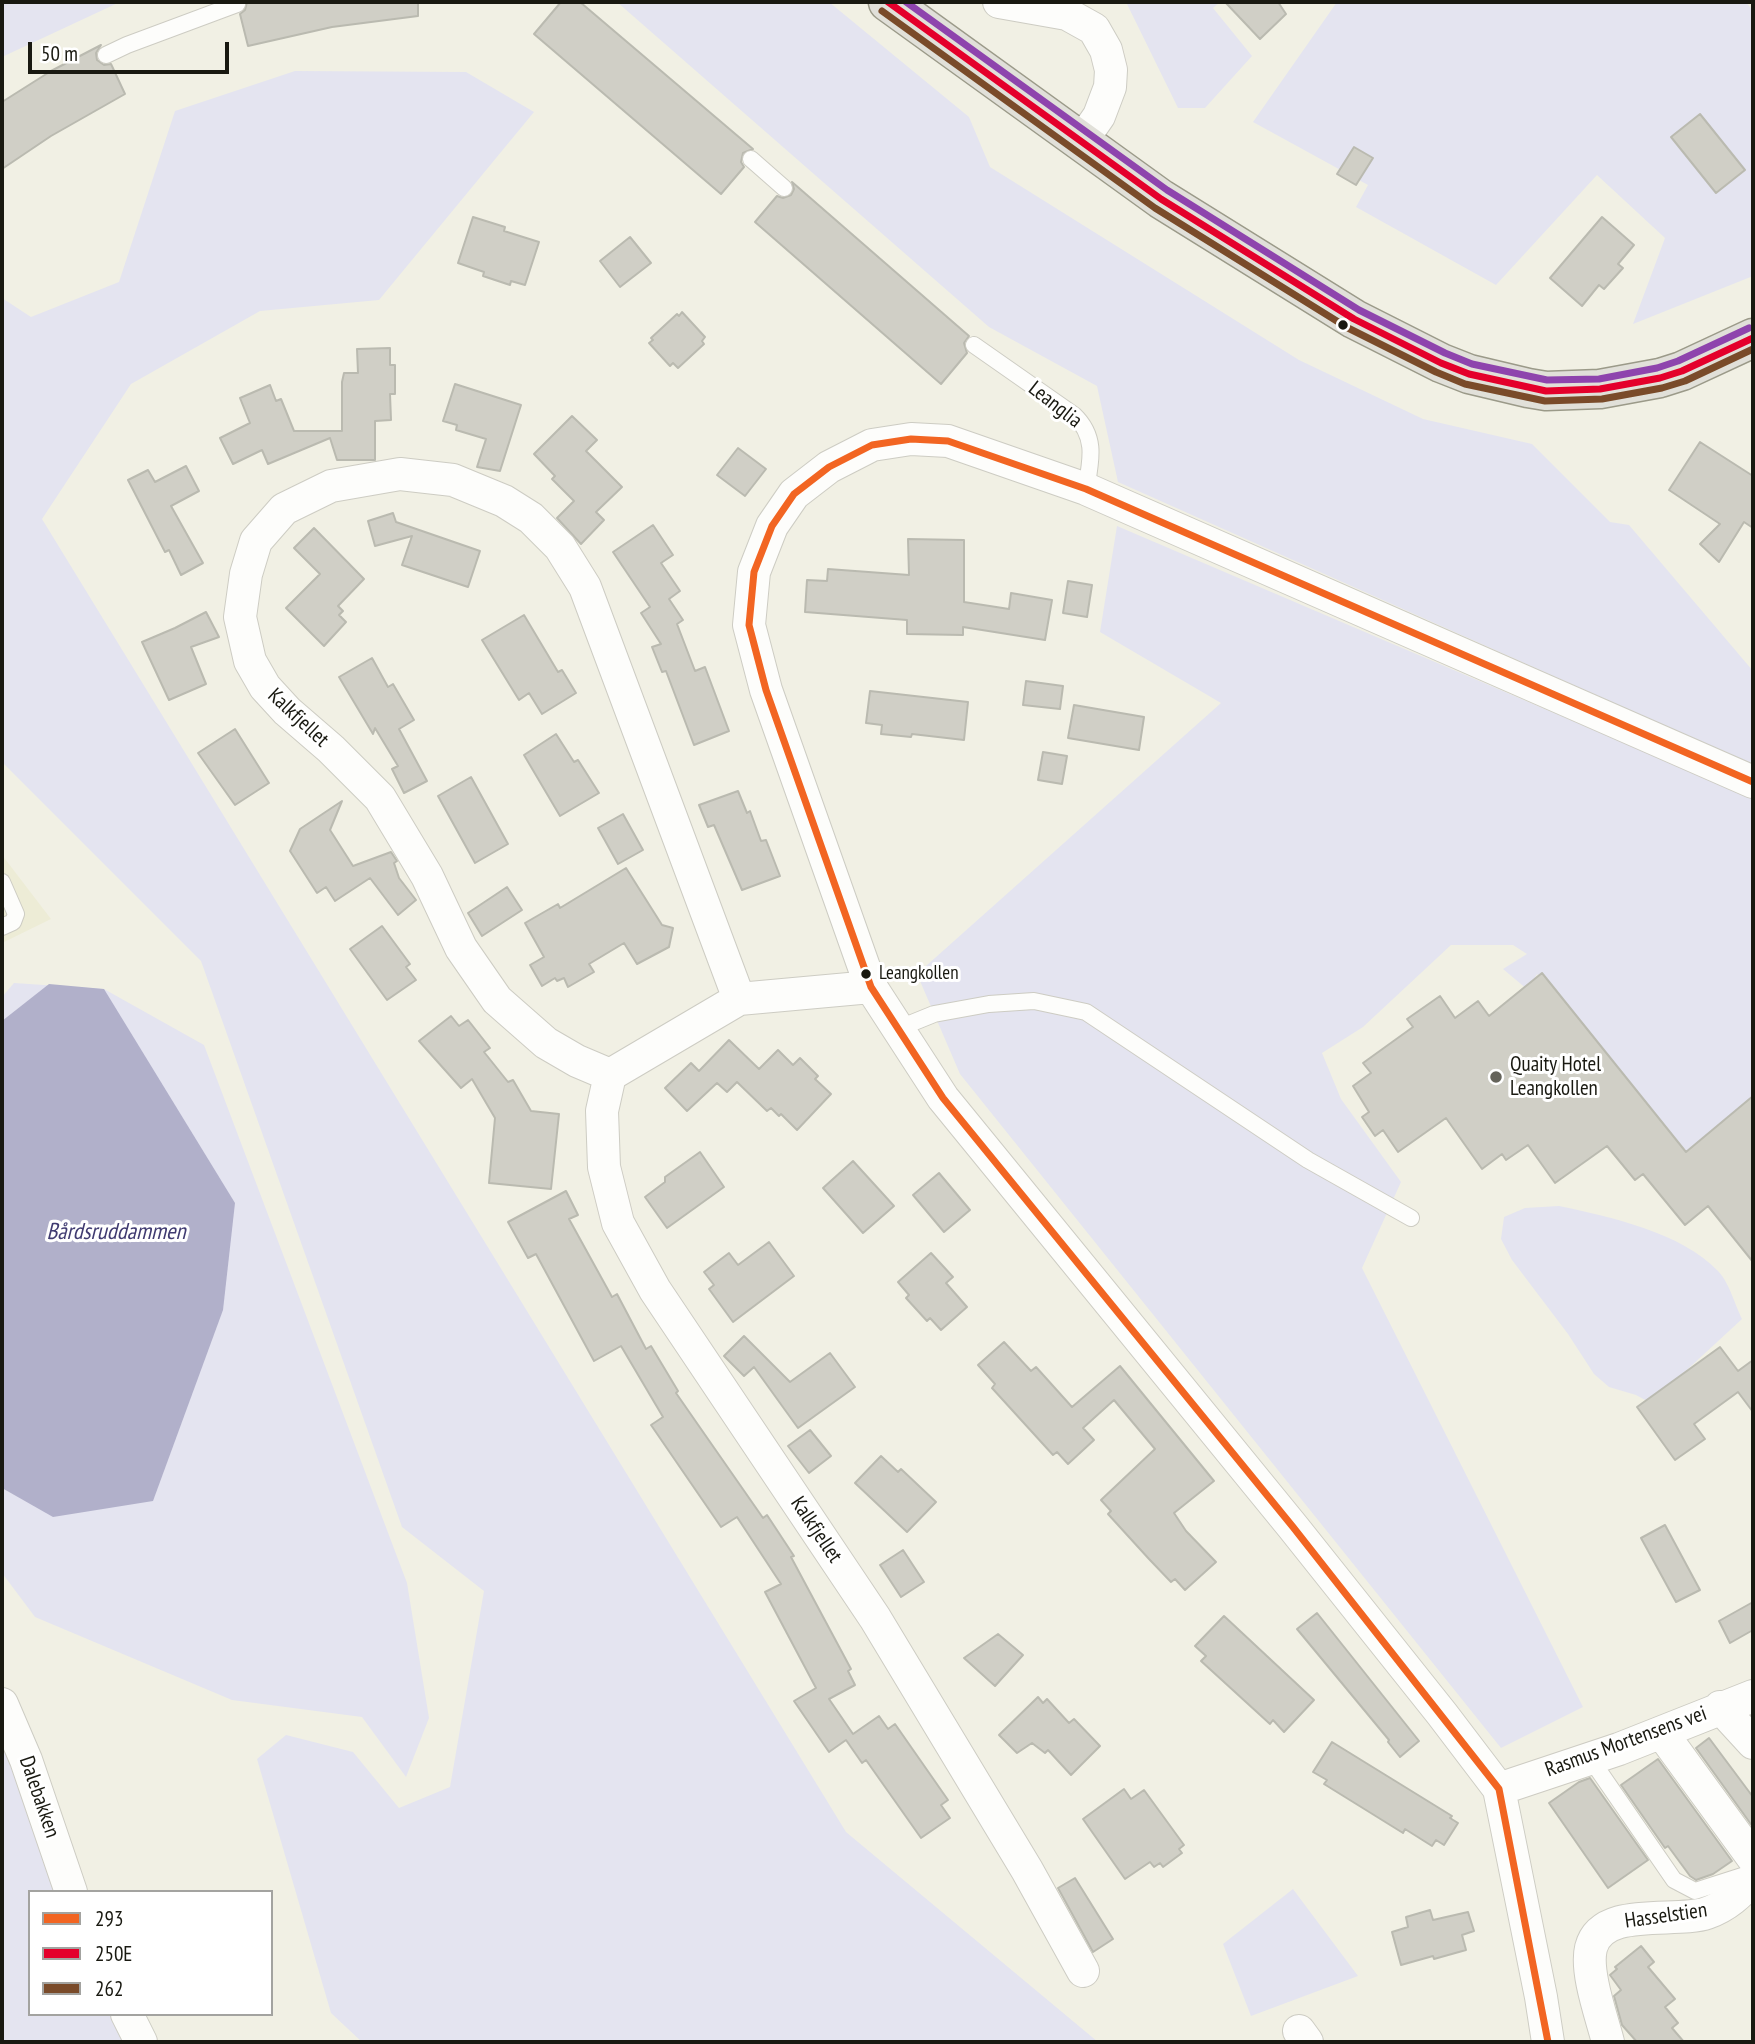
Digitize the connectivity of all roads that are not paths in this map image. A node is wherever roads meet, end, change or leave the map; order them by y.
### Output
1 (888, 2) edge
2 (999, 2) edge
3 (237, 4) dead end
4 (106, 55) dead end
5 (1081, 142) junction
6 (751, 159) dead end
7 (784, 188) dead end
8 (1753, 338) edge
9 (974, 345) dead end
10 (1086, 489) junction
11 (1753, 782) edge
12 (2, 882) edge
13 (2, 927) edge
14 (871, 987) junction
15 (739, 999) junction
16 (897, 1029) junction
17 (610, 1075) junction
18 (1410, 1218) dead end
19 (1753, 1696) edge
20 (2, 1704) edge
21 (1720, 1707) junction
22 (1662, 1733) junction
23 (1753, 1743) edge
24 (1590, 1758) junction
25 (1499, 1789) junction
26 (1753, 1858) edge
27 (1753, 1872) edge
28 (1753, 1879) edge
29 (70, 1890) edge
30 (1083, 1971) dead end
31 (128, 2016) edge
32 (141, 2042) edge
33 (1548, 2042) edge
34 (1608, 2042) edge

1 - 5 main road
2 - 5 street
3 - 4 lane
5 - 8 main road
6 - 7 lane
9 - 10 lane, Leanglia
10 - 11 street
10 - 14 street
12 - 13 lane
14 - 15 street
14 - 16 street
15 - 17 street
15 - 17 street, Kalkfjellet
16 - 18 lane
16 - 25 street
17 - 30 street, Kalkfjellet
19 - 21 street, Rasmus Mortensens vei
20 - 29 street, Dalebakken
21 - 22 street, Rasmus Mortensens vei
21 - 23 street
22 - 24 street, Rasmus Mortensens vei
22 - 26 street
24 - 25 street, Rasmus Mortensens vei
24 - 27 lane
25 - 33 street
28 - 34 street, Hasselstien
31 - 32 street

